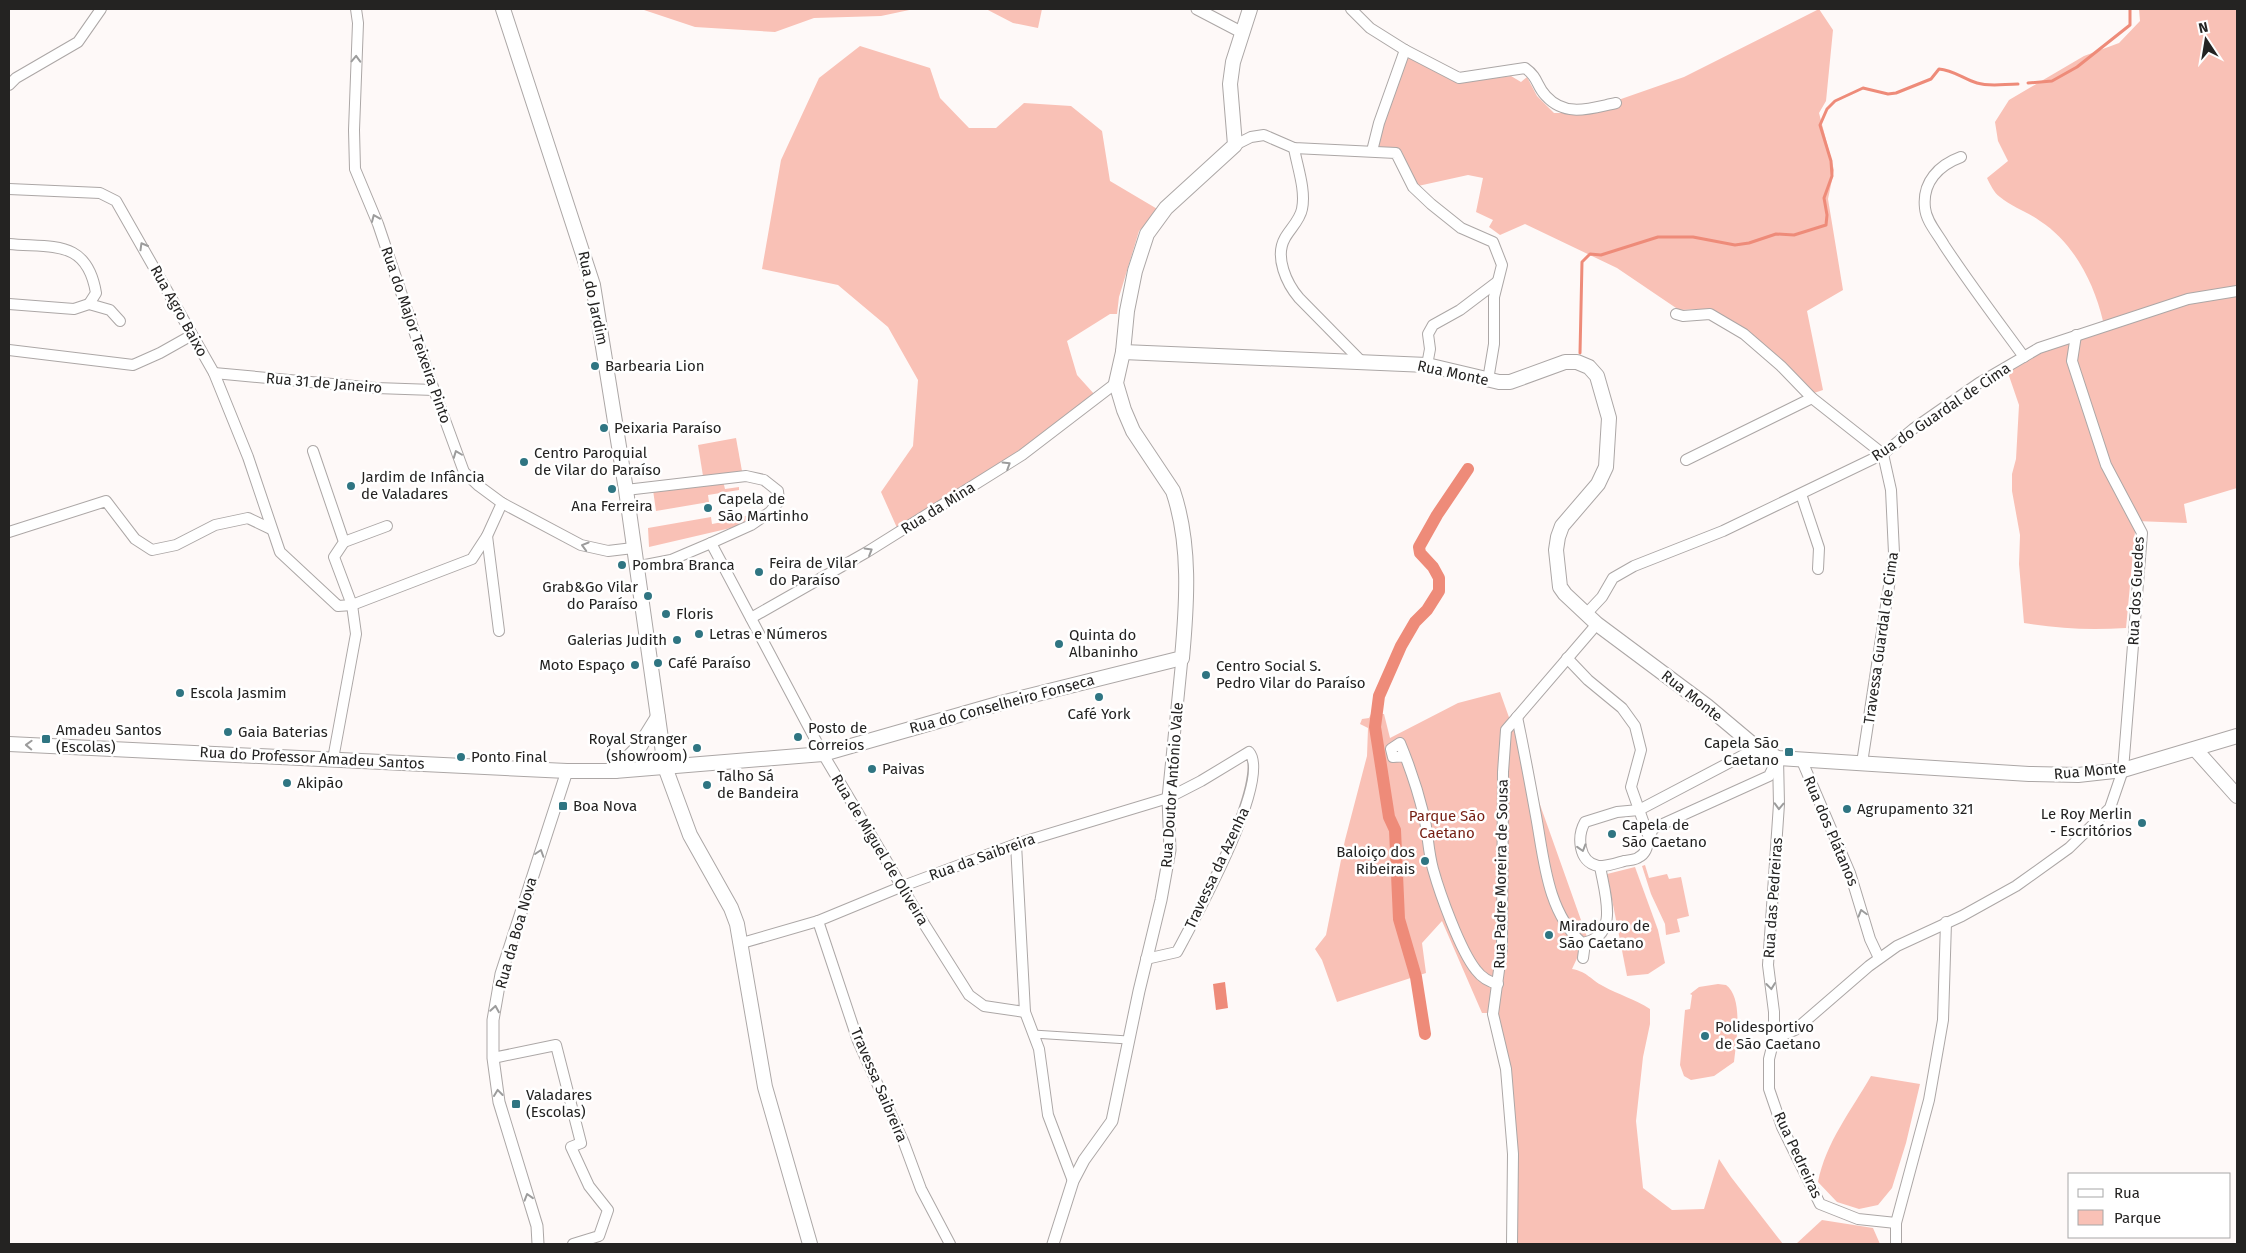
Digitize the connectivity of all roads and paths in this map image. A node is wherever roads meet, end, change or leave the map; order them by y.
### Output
1 (101, 9) edge
2 (356, 9) edge
3 (503, 9) edge
4 (1197, 9) edge
5 (1250, 9) edge
6 (1352, 9) edge
7 (1241, 32) junction
8 (1405, 50) junction
9 (9, 85) edge
10 (1616, 103) dead end
11 (1236, 145) junction
12 (1294, 148) junction
13 (1372, 151) junction
14 (1961, 157) dead end
15 (9, 189) edge
16 (9, 244) edge
17 (1497, 282) junction
18 (2237, 291) edge
19 (9, 304) edge
20 (88, 304) junction
21 (1676, 314) dead end
22 (120, 321) dead end
23 (192, 335) junction
24 (2076, 336) junction
25 (9, 350) edge
26 (1123, 352) junction
27 (2024, 357) junction
28 (1361, 361) junction
29 (1427, 365) junction
30 (214, 373) junction
31 (1488, 380) junction
32 (1116, 383) junction
33 (434, 390) junction
34 (1812, 398) junction
35 (313, 451) dead end
36 (1883, 454) junction
37 (1686, 460) dead end
38 (626, 490) junction
39 (1801, 494) junction
40 (502, 504) junction
41 (387, 526) dead end
42 (271, 529) junction
43 (9, 532) edge
44 (486, 536) junction
45 (344, 542) junction
46 (711, 544) junction
47 (633, 548) junction
48 (635, 567) junction
49 (1818, 568) dead end
50 (353, 605) junction
51 (1586, 614) junction
52 (750, 618) junction
53 (1597, 624) junction
54 (499, 631) dead end
55 (1182, 658) junction
56 (1567, 658) junction
57 (658, 717) junction
58 (1518, 717) junction
59 (2237, 736) edge
60 (9, 744) edge
61 (1757, 748) junction
62 (2195, 749) junction
63 (1249, 752) joint
64 (823, 754) junction
65 (1405, 756) dead end
66 (1778, 758) junction
67 (333, 759) junction
68 (1802, 760) junction
69 (1862, 763) junction
70 (665, 767) junction
71 (2123, 770) junction
72 (567, 771) junction
73 (615, 771) junction
74 (2237, 796) edge
75 (1168, 798) junction
76 (1640, 810) junction
77 (1648, 835) junction
78 (1016, 844) junction
79 (1600, 866) junction
80 (903, 886) junction
81 (818, 921) junction
82 (1946, 922) junction
83 (742, 942) junction
84 (1585, 943) junction
85 (1583, 958) dead end
86 (1879, 958) junction
87 (1146, 959) junction
88 (1498, 984) junction
89 (1025, 1012) junction
90 (1033, 1034) junction
91 (1774, 1039) junction
92 (1128, 1040) junction
93 (493, 1058) junction
94 (1073, 1181) junction
95 (1896, 1222) junction
96 (538, 1244) edge
97 (574, 1244) edge
98 (810, 1244) edge
99 (950, 1244) edge
100 (1053, 1244) edge
101 (1512, 1244) edge
102 (1896, 1244) edge

1 - 9 street
33 -> 2 street, Rua do Major Teixeira Pinto
3 - 38 main road, Rua do Jardim
4 - 7 street
5 - 7 main road
6 - 8 street
7 - 11 main road
8 - 10 street
8 - 13 street
11 - 12 street
11 - 26 main road
12 - 13 street
12 - 28 street
13 - 17 street
14 - 27 street
23 -> 15 street, Rua Agro Baixo
16 - 20 street
17 - 29 street
17 - 31 street
18 - 24 street, Rua do Guardal de Cima
19 - 20 street
20 - 22 street
21 - 34 street
23 - 25 street
23 - 30 street, Rua Agro Baixo
24 - 27 street, Rua do Guardal de Cima
24 - 71 street, Rua dos Guedes
26 - 28 main road, Rua Monte
26 - 32 main road
27 - 36 street, Rua do Guardal de Cima
28 - 29 main road, Rua Monte
29 - 31 main road, Rua Monte
30 - 33 street, Rua 31 de Janeiro
30 - 42 street, Rua Agro Baixo
31 - 51 main road, Rua Monte
52 -> 32 street, Rua da Mina
32 - 55 main road, Rua Doutor António Vale
40 -> 33 street, Rua do Major Teixeira Pinto
34 - 36 street
34 - 37 street
35 - 45 street
36 - 39 street, Rua do Guardal de Cima
36 - 69 street, Travessa Guardal de Cima
38 - 46 street
38 - 47 main road, Rua do Jardim
39 - 49 street
39 - 51 street, Rua do Guardal de Cima
40 - 44 street
47 -> 40 street, Rua do Major Teixeira Pinto
41 - 45 street
42 - 43 street
42 - 50 street
44 - 50 street
44 - 54 street
45 - 50 street
46 - 48 street
46 - 52 street, Rua de Miguel de Oliveira
47 - 48 main road, Rua do Jardim
48 - 57 main road, Rua do Jardim
50 - 67 street
51 - 53 main road, Rua Monte
52 - 64 street, Rua de Miguel de Oliveira
53 - 56 street, Rua Padre Moreira de Sousa
53 - 61 main road, Rua Monte
55 - 64 main road, Rua do Conselheiro Fonseca
55 - 75 street, Rua Doutor António Vale
56 - 58 street, Rua Padre Moreira de Sousa
56 - 76 street
57 - 70 main road, Rua do Jardim
57 - 73 main road
58 - 84 street
58 - 88 street, Rua Padre Moreira de Sousa
59 - 62 main road, Rua Monte
67 -> 60 main road, Rua do Professor Amadeu Santos
61 - 66 main road, Rua Monte
61 - 76 street
62 - 71 main road, Rua Monte
62 - 74 main road
63 - 75 street, Rua da Saibreira
63 - 87 street, Travessa da Azenha
64 - 70 main road, Rua do Conselheiro Fonseca
64 - 80 street, Rua de Miguel de Oliveira
65 - 88 street
66 - 68 main road, Rua Monte
66 - 77 street
66 -> 91 street, Rua das Pedreiras
67 - 72 main road, Rua do Professor Amadeu Santos
68 - 69 main road, Rua Monte
86 -> 68 street, Rua dos Plátanos
69 - 71 main road, Rua Monte
70 - 73 main road, Rua do Professor Amadeu Santos
70 - 83 main road, Rua do Jardim
71 - 82 street, Rua dos Guedes
72 - 73 main road, Rua do Professor Amadeu Santos
93 -> 72 street, Rua da Boa Nova
75 - 78 street, Rua da Saibreira
75 - 87 street, Rua Doutor António Vale
76 - 77 street
76 -> 79 street
77 - 79 street
78 - 80 street, Rua da Saibreira
78 - 89 street
79 - 84 street
80 - 81 street, Rua da Saibreira
80 - 89 street, Rua de Miguel de Oliveira
81 - 83 street, Rua da Saibreira
81 - 99 street, Travessa Saibreira
82 - 86 street, Rua dos Guedes
82 - 95 street
83 - 98 main road, Rua do Jardim
84 - 85 street
86 - 91 street, Rua dos Guedes
87 - 92 street, Rua Doutor António Vale
88 - 101 street, Rua Padre Moreira de Sousa
89 - 90 street
90 - 92 street
90 - 94 street
91 - 95 street, Rua Pedreiras
92 - 94 street, Rua Doutor António Vale
96 -> 93 street, Rua da Boa Nova
93 - 97 street
94 - 100 street, Rua Doutor António Vale
95 - 102 street

